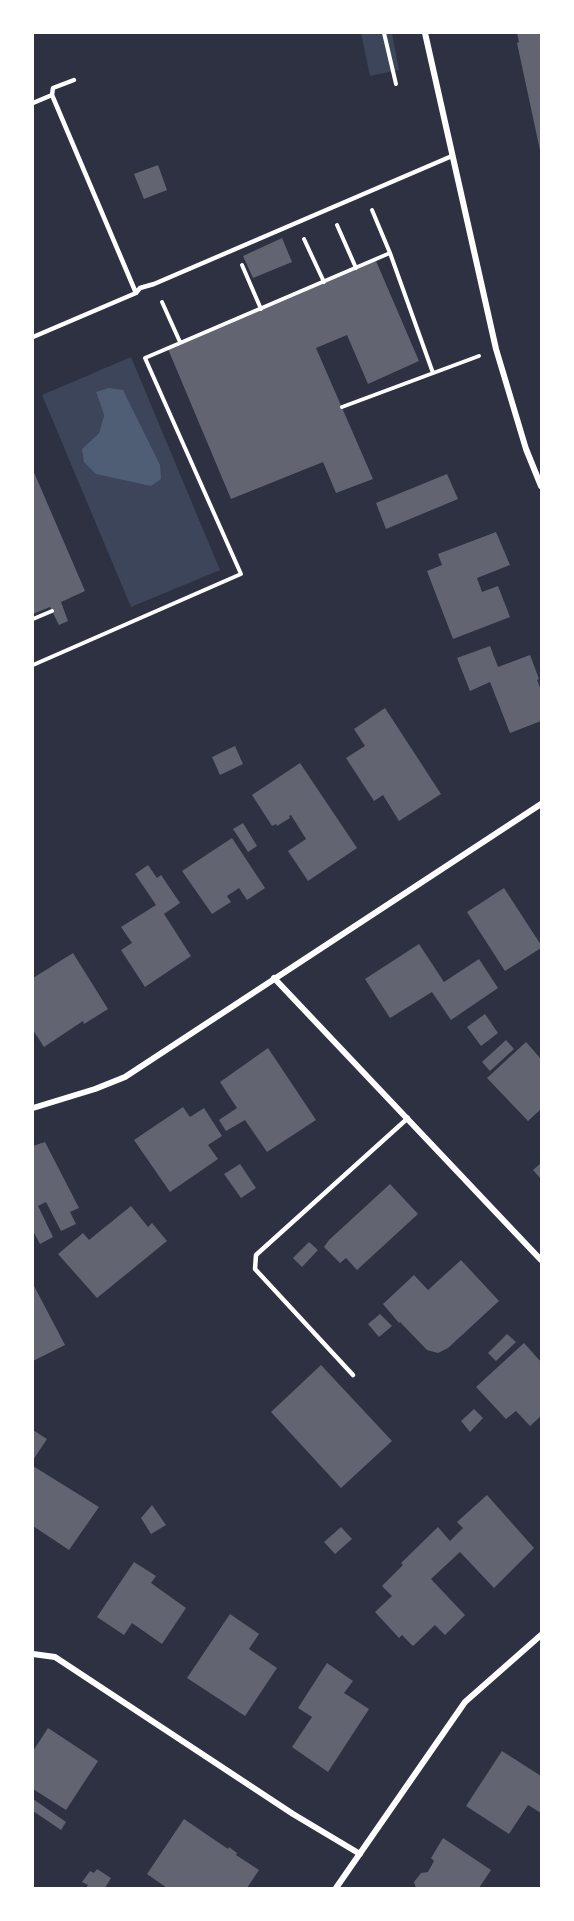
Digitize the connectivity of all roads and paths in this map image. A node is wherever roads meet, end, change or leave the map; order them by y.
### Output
1 (384, 33) edge
2 (425, 33) edge
3 (74, 80) dead end
4 (396, 84) dead end
5 (52, 95) junction
6 (33, 103) edge
7 (452, 156) junction
8 (365, 193) junction
9 (329, 208) junction
10 (297, 222) junction
11 (234, 248) junction
12 (390, 253) junction
13 (356, 268) junction
14 (324, 282) junction
15 (154, 284) junction
16 (136, 293) junction
17 (261, 309) junction
18 (33, 337) edge
19 (180, 342) junction
20 (496, 349) junction
21 (433, 373) junction
22 (342, 407) dead end
23 (541, 486) edge
24 (52, 611) dead end
25 (33, 619) edge
26 (33, 665) edge
27 (541, 804) edge
28 (274, 978) junction
29 (33, 1108) edge
30 (408, 1118) junction
31 (541, 1260) edge
32 (353, 1375) dead end
33 (541, 1635) edge
34 (33, 1654) edge
35 (360, 1854) junction
36 (336, 1888) edge

1 - 4 path
2 - 7 street
3 - 5 lane
5 - 6 lane
5 - 16 lane
7 - 8 lane
7 - 20 street
8 - 9 lane
8 - 12 path
9 - 10 lane
9 - 13 path
10 - 11 lane
10 - 14 path
11 - 15 lane
11 - 17 path
12 - 13 path
12 - 21 path
13 - 14 path
14 - 17 path
15 - 16 lane
15 - 19 path
16 - 18 lane
17 - 19 path
19 - 26 path
20 - 21 path
20 - 23 street
21 - 22 path
24 - 25 path
27 - 28 street
28 - 29 street
28 - 30 street
30 - 31 street
30 - 32 lane
33 - 35 street
34 - 35 street
35 - 36 street

